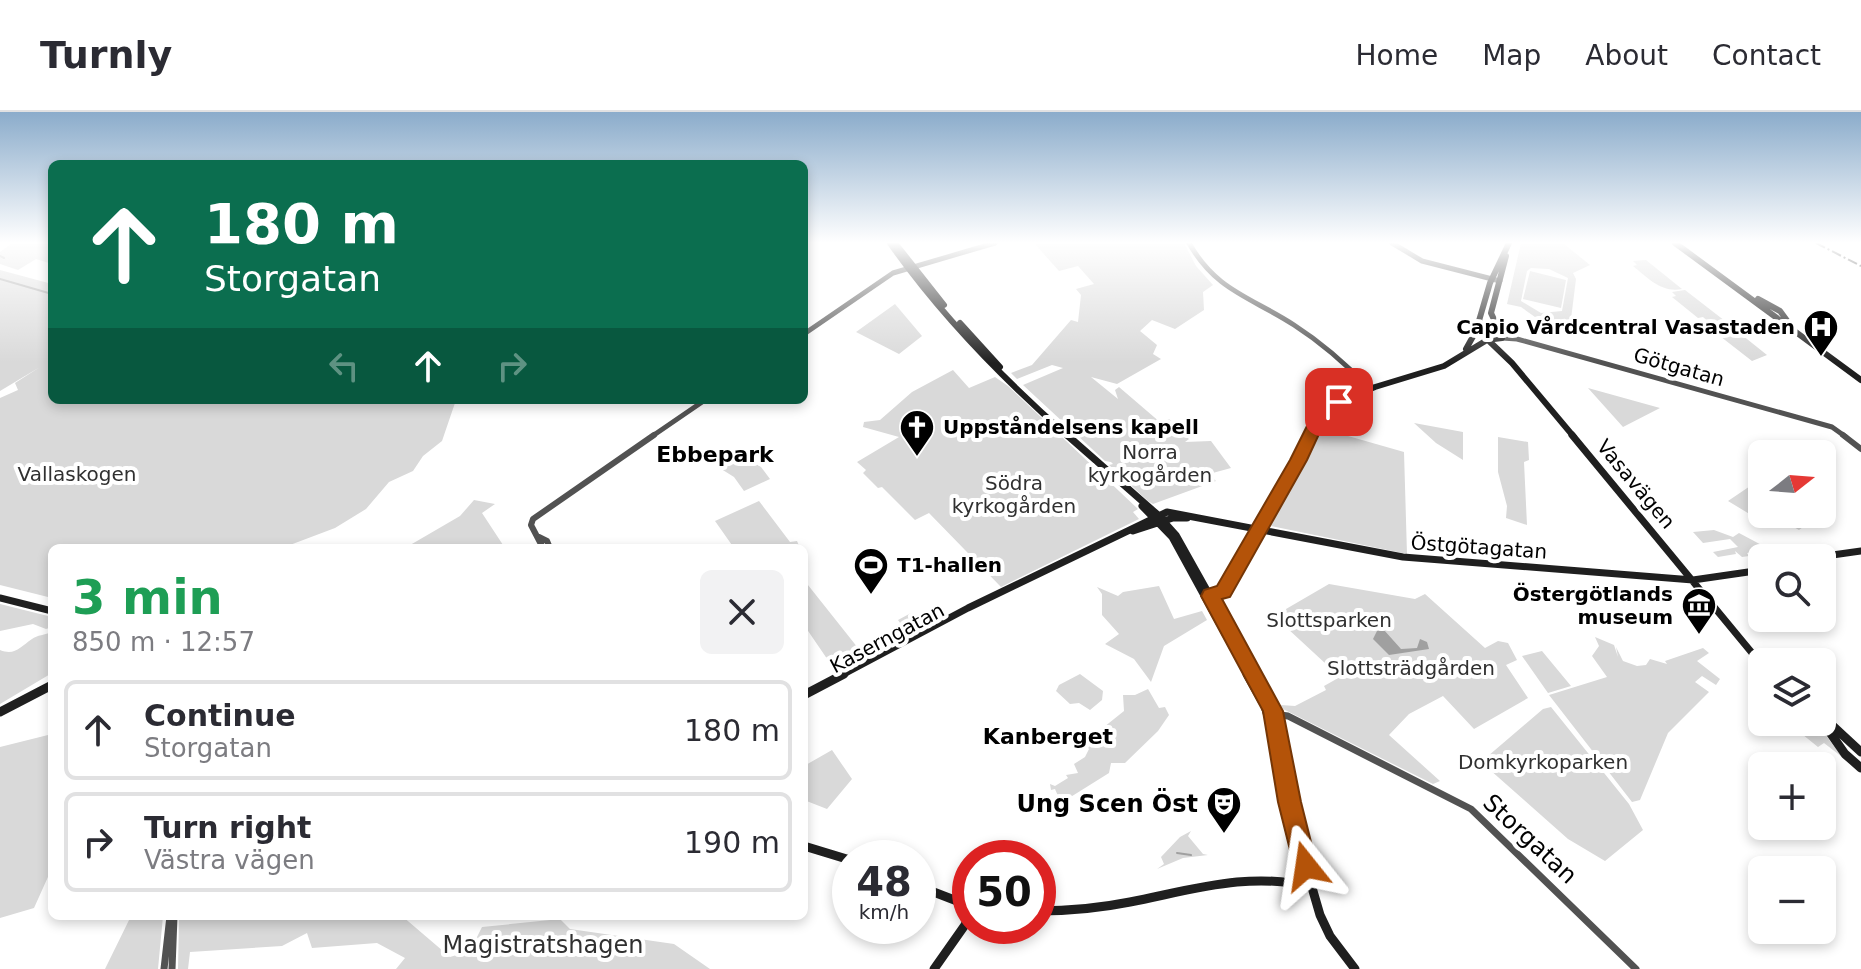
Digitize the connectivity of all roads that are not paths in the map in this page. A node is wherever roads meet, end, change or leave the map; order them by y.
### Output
1 (877, 283) edge
2 (924, 283) edge
3 (1217, 283) edge
4 (1491, 283) edge
5 (1499, 283) edge
6 (1729, 283) edge
7 (1738, 283) edge
8 (1772, 307) junction
9 (1763, 308) junction
10 (1774, 317) junction
11 (1784, 317) junction
12 (1479, 323) junction
13 (1499, 328) junction
14 (808, 331) edge
15 (1473, 332) junction
16 (1500, 338) junction
17 (1517, 339) junction
18 (1487, 340) junction
19 (1503, 352) junction
20 (1403, 378) junction
21 (1861, 378) edge
22 (1370, 389) junction
23 (699, 404) edge
24 (1861, 449) edge
25 (1195, 517) junction
26 (1159, 519) junction
27 (1258, 530) junction
28 (539, 537) junction
29 (542, 544) edge
30 (548, 544) edge
31 (1861, 551) edge
32 (1836, 555) edge
33 (1048, 571) junction
34 (1748, 572) edge
35 (1693, 580) junction
36 (1207, 596) junction
37 (0, 598) edge
38 (48, 610) edge
39 (1749, 648) edge
40 (48, 684) edge
41 (808, 695) edge
42 (0, 712) edge
43 (1272, 716) junction
44 (1836, 731) edge
45 (1833, 736) edge
46 (1861, 752) edge
47 (1861, 768) edge
48 (808, 847) edge
49 (832, 855) edge
50 (1312, 887) junction
51 (1056, 910) edge
52 (171, 920) edge
53 (172, 920) edge
54 (952, 943) edge
55 (164, 969) edge
56 (172, 969) edge
57 (934, 969) edge
58 (1355, 969) edge
59 (1636, 969) edge

1 - 14 street
2 - 26 main road
3 - 22 street
4 - 12 main road
5 - 13 main road, Vasavägen
6 - 9 main road
7 - 8 main road
8 - 9 main road
8 - 11 main road
9 - 10 main road
10 - 11 main road
10 - 21 main road
11 - 21 main road
12 - 13 main road
12 - 15 main road
13 - 16 main road, Vasavägen
13 - 17 street, Götgatan
15 - 18 main road, Vasavägen
15 - 20 main road
16 - 17 street, Götgatan
16 - 18 main road
16 - 19 main road, Vasavägen
17 - 24 street, Götgatan
18 - 19 main road, Vasavägen
18 - 20 main road
19 - 35 main road, Vasavägen
20 - 22 main road
22 - 27 main road
23 - 28 street
25 - 26 main road, Östgötagatan
25 - 26 main road, Östgötagatan
25 - 27 main road, Östgötagatan
26 - 33 main road, Kaserngatan
26 - 33 main road, Kaserngatan
26 - 36 main road
27 - 35 main road, Östgötagatan
27 - 36 street
28 - 29 street
28 - 30 street
31 - 32 main road
33 - 41 main road, Kaserngatan
34 - 35 main road, Östgötagatan
35 - 39 main road, Vasavägen
36 - 43 main road
37 - 38 main road
40 - 42 main road
43 - 50 main road
43 - 59 street, Storgatan
44 - 46 main road
45 - 47 main road
48 - 49 main road
50 - 51 main road
50 - 58 main road
52 - 55 street
53 - 56 street
54 - 57 main road

